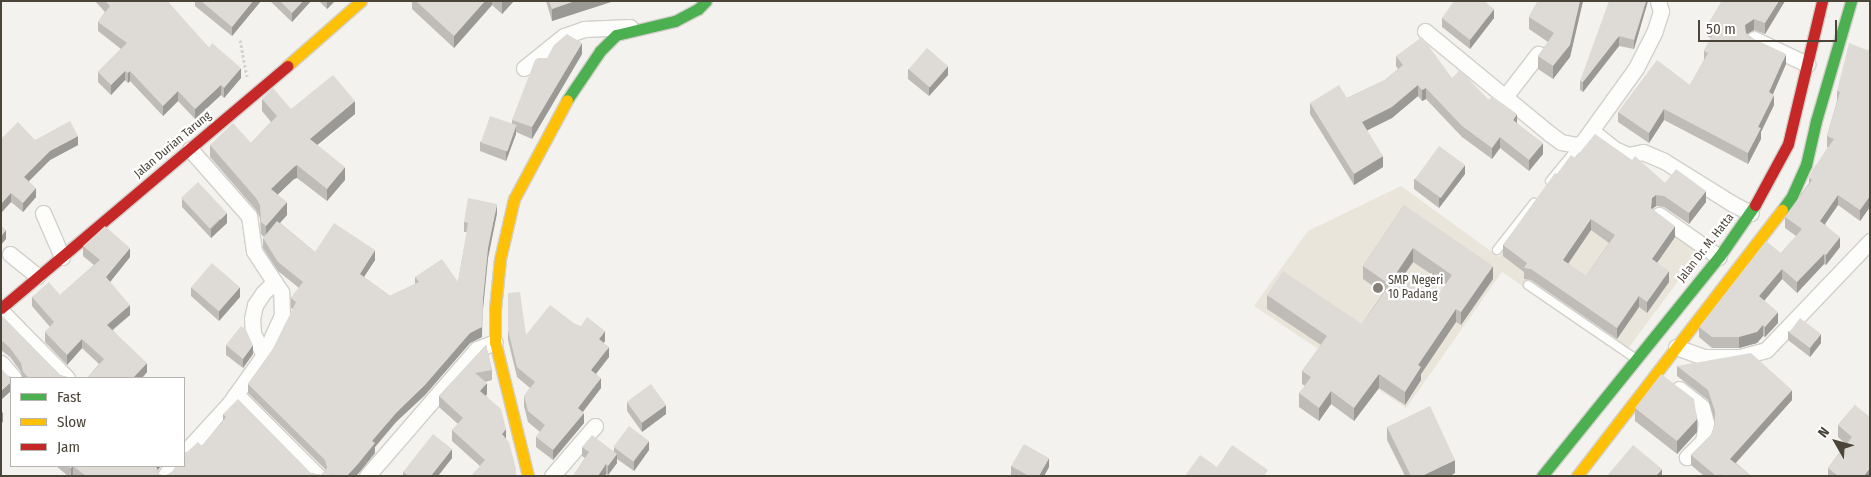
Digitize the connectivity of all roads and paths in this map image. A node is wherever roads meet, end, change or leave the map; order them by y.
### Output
1 (361, 1) edge
2 (706, 1) edge
3 (1658, 1) edge
4 (1822, 1) edge
5 (1851, 1) edge
6 (654, 28) junction
7 (1425, 31) dead end
8 (1754, 39) edge
9 (240, 40) dead end
10 (1840, 40) junction
11 (1855, 46) edge
12 (1538, 54) edge
13 (1807, 64) junction
14 (524, 68) dead end
15 (251, 98) junction
16 (1504, 98) junction
17 (1592, 131) junction
18 (1582, 143) junction
19 (190, 149) junction
20 (1544, 188) edge
21 (1539, 196) edge
22 (43, 213) dead end
23 (1751, 213) junction
24 (1659, 215) edge
25 (1870, 241) edge
26 (1497, 250) dead end
27 (10, 254) dead end
28 (62, 256) junction
29 (1719, 257) junction
30 (37, 276) junction
31 (274, 282) junction
32 (1528, 285) dead end
33 (1, 310) edge
34 (495, 342) junction
35 (1676, 347) junction
36 (264, 355) junction
37 (1635, 359) junction
38 (1, 363) edge
39 (1658, 373) junction
40 (13, 377) edge
41 (66, 377) edge
42 (236, 394) junction
43 (595, 426) dead end
44 (185, 451) edge
45 (1687, 457) dead end
46 (318, 476) edge
47 (367, 476) edge
48 (528, 476) edge
49 (552, 476) edge
50 (1542, 476) edge
51 (1577, 476) edge

1 - 15 main road, Jalan Durian Tarung
2 - 6 main road
3 - 17 street
4 - 13 main road, Jalan Dr. M. Hatta
5 - 10 main road
6 - 14 street
6 - 34 main road
7 - 16 street
8 - 13 street
9 - 15 path
10 - 11 street
10 - 35 main road
12 - 16 street
13 - 23 main road, Jalan Dr. M. Hatta
15 - 19 main road, Jalan Durian Tarung
16 - 18 street
17 - 18 street
17 - 23 street
18 - 20 lane
19 - 28 main road, Jalan Durian Tarung
19 - 31 street
21 - 26 lane
22 - 28 street
23 - 29 main road, Jalan Dr. M. Hatta
24 - 29 street
25 - 35 street
27 - 30 street
28 - 30 main road, Jalan Durian Tarung
29 - 37 main road, Jalan Dr. M. Hatta
30 - 33 main road, Jalan Durian Tarung
31 - 36 street
31 - 36 street
32 - 37 lane
33 - 41 street
34 - 47 street
34 - 48 main road
35 - 39 main road
36 - 42 street
37 - 50 main road, Jalan Dr. M. Hatta
38 - 40 street
39 - 45 street
39 - 51 main road
42 - 44 street
42 - 46 street
43 - 49 street

